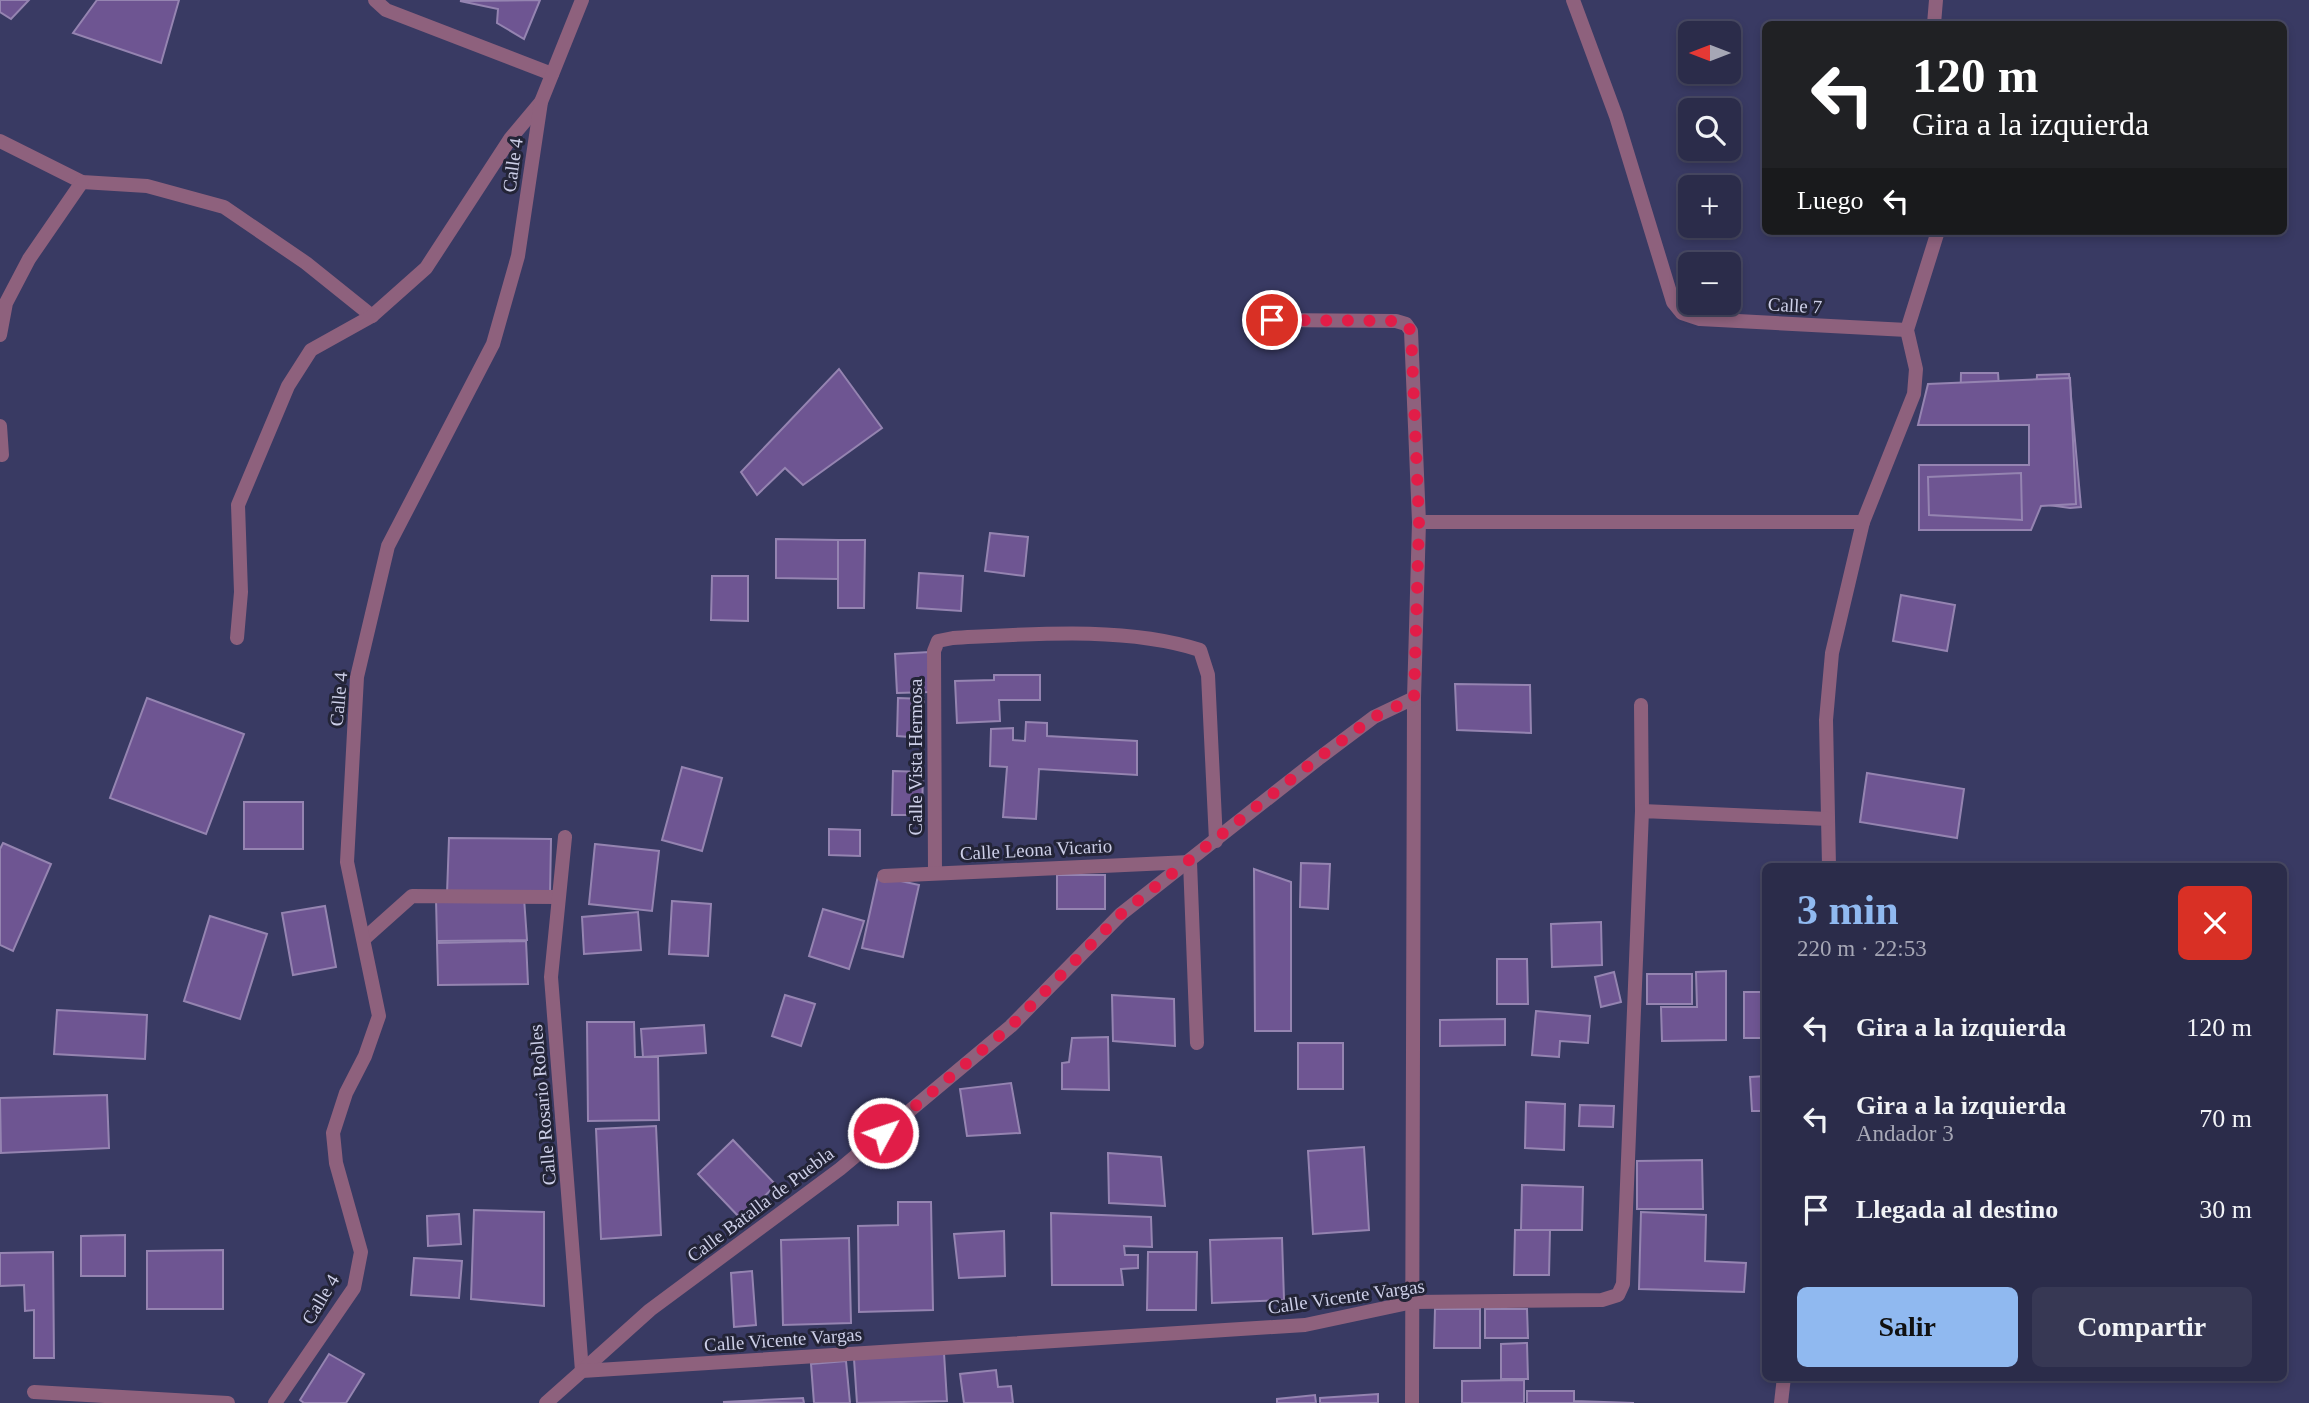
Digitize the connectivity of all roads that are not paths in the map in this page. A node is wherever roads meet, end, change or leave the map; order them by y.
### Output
1 (375, 0) edge
2 (582, 0) edge
3 (1573, 0) edge
4 (1936, 0) edge
5 (1934, 21) edge
6 (552, 74) junction
7 (541, 102) junction
8 (0, 141) edge
9 (82, 181) junction
10 (1937, 235) edge
11 (372, 316) junction
12 (1272, 320) dead end
13 (1907, 330) junction
14 (0, 335) edge
15 (0, 426) edge
16 (2, 455) dead end
17 (1419, 522) junction
18 (1863, 522) junction
19 (237, 638) dead end
20 (1414, 698) junction
21 (1641, 705) dead end
22 (1642, 811) junction
23 (1828, 820) junction
24 (565, 837) dead end
25 (1216, 841) junction
26 (1190, 862) junction
27 (1829, 863) edge
28 (935, 873) junction
29 (884, 876) dead end
30 (558, 897) junction
31 (365, 938) junction
32 (1197, 1042) dead end
33 (1413, 1302) junction
34 (582, 1371) junction
35 (1784, 1381) edge
36 (34, 1392) dead end
37 (228, 1403) edge
38 (275, 1403) edge
39 (546, 1403) edge
40 (1412, 1403) edge
41 (1782, 1403) edge

1 - 6 street
2 - 6 street, Calle 4
3 - 13 street, Calle 7
4 - 5 street
6 - 7 street, Calle 4
7 - 11 street
7 - 31 street, Calle 4
8 - 9 street
9 - 11 street
9 - 14 street
10 - 13 street
11 - 19 street
12 - 17 street
13 - 18 street
15 - 16 street
17 - 18 street
17 - 20 street
18 - 23 street
20 - 25 street, Calle Batalla de Puebla
20 - 33 street
21 - 22 street
22 - 23 street
22 - 33 street, Calle Vicente Vargas
23 - 27 street
24 - 30 street, Calle Rosario Robles
25 - 26 street, Calle Batalla de Puebla
25 - 28 street, Calle Vista Hermosa
26 - 28 street, Calle Leona Vicario
26 - 32 street
26 - 34 street, Calle Batalla de Puebla
28 - 29 street, Calle Leona Vicario
30 - 31 street
30 - 34 street, Calle Rosario Robles
31 - 38 street, Calle 4
33 - 34 street, Calle Vicente Vargas
33 - 40 street
34 - 39 street
35 - 41 street
36 - 37 street

